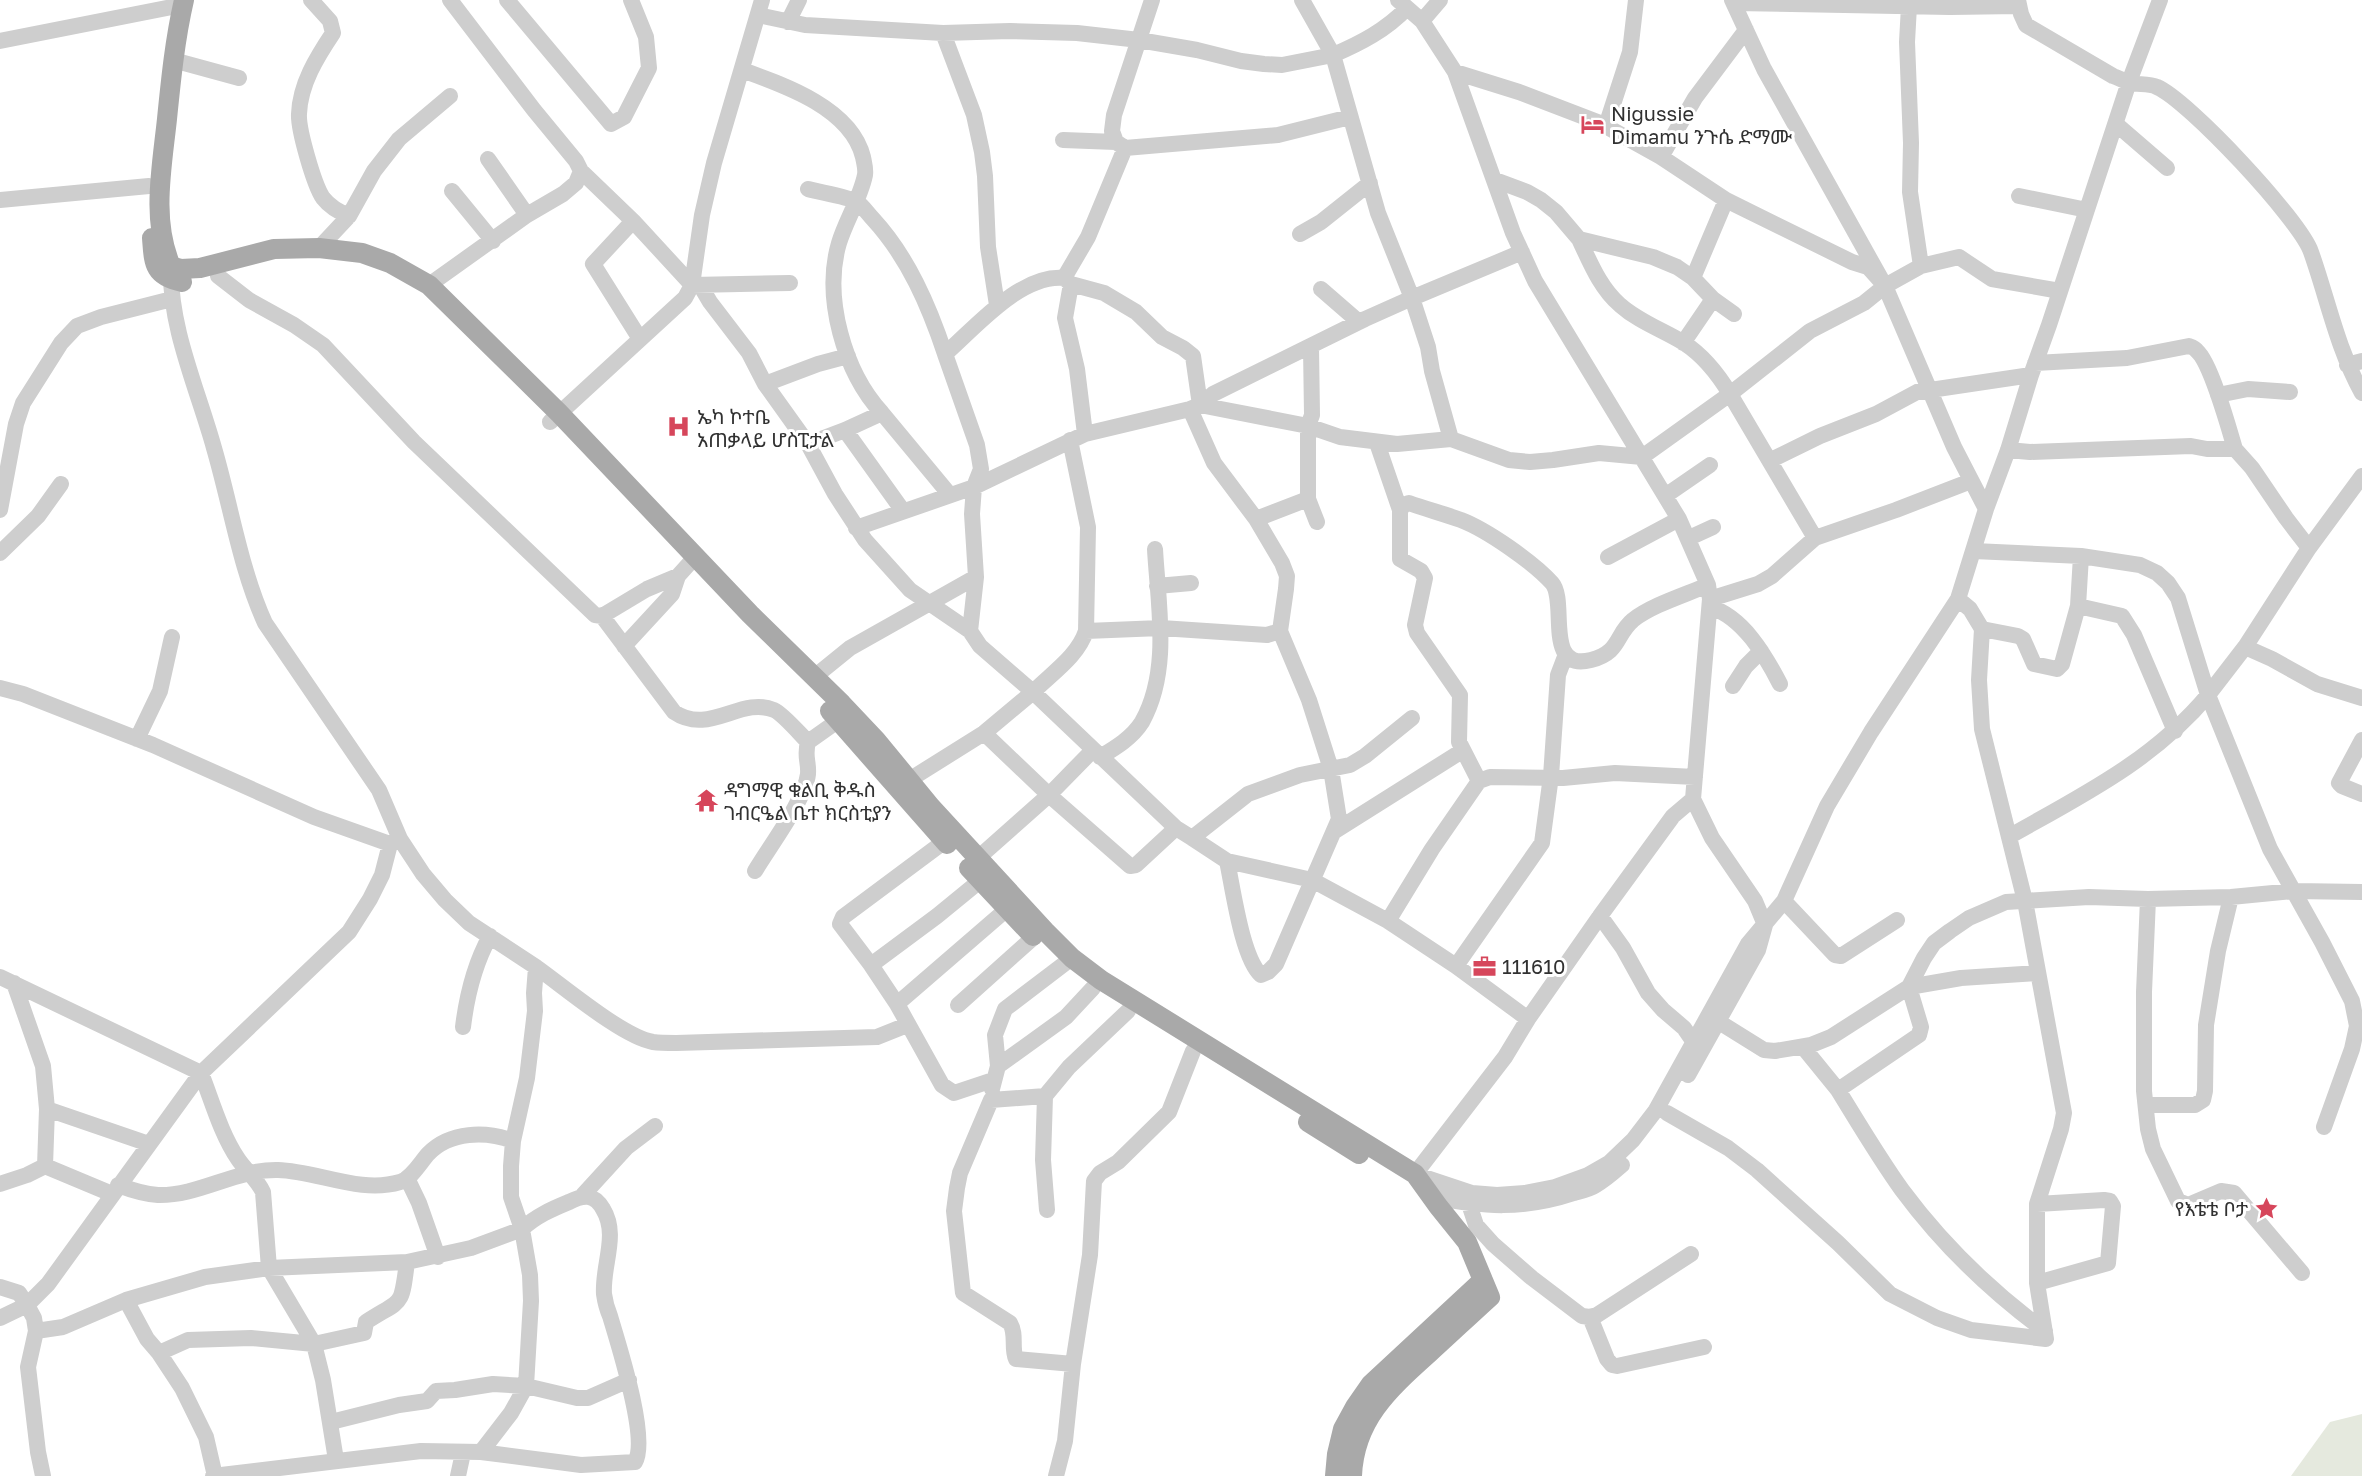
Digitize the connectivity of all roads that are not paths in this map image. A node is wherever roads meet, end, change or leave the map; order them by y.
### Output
1 (311, 0) edge
2 (450, 0) edge
3 (507, 0) edge
4 (631, 0) edge
5 (799, 0) edge
6 (1152, 0) edge
7 (1302, 0) edge
8 (1440, 0) edge
9 (1636, 0) edge
10 (176, 2) edge
11 (1733, 2) edge
12 (2156, 2) edge
13 (2018, 3) edge
14 (1403, 4) edge
15 (1918, 4) edge
16 (760, 8) edge
17 (1422, 21) junction
18 (788, 22) junction
19 (1746, 30) junction
20 (943, 33) junction
21 (1139, 40) junction
22 (0, 41) edge
23 (1333, 55) junction
24 (173, 60) junction
25 (742, 70) junction
26 (1455, 72) junction
27 (239, 78) dead end
28 (2129, 82) junction
29 (450, 96) dead end
30 (1350, 117) junction
31 (2116, 124) junction
32 (1606, 126) junction
33 (1063, 140) dead end
34 (1121, 145) junction
35 (1661, 157) junction
36 (488, 159) dead end
37 (2167, 168) dead end
38 (581, 171) junction
39 (1495, 180) junction
40 (1370, 183) junction
41 (149, 186) junction
42 (808, 189) dead end
43 (452, 191) dead end
44 (2019, 196) dead end
45 (0, 200) edge
46 (1725, 200) junction
47 (857, 201) junction
48 (2087, 210) junction
49 (527, 215) junction
50 (349, 216) junction
51 (633, 221) junction
52 (1300, 234) dead end
53 (1579, 239) junction
54 (493, 241) junction
55 (319, 248) junction
56 (1522, 252) junction
57 (1921, 266) junction
58 (218, 276) junction
59 (1694, 278) junction
60 (171, 281) junction
61 (1067, 281) junction
62 (790, 283) dead end
63 (429, 285) junction
64 (696, 285) junction
65 (1885, 286) junction
66 (1321, 289) dead end
67 (2060, 291) junction
68 (1412, 298) junction
69 (1713, 298) junction
70 (997, 305) junction
71 (1734, 314) dead end
72 (1359, 322) junction
73 (640, 339) junction
74 (1683, 343) junction
75 (1311, 347) junction
76 (945, 354) junction
77 (848, 356) junction
78 (2355, 363) edge
79 (2033, 369) junction
80 (765, 384) junction
81 (1930, 391) junction
82 (2290, 393) dead end
83 (2362, 393) edge
84 (1730, 394) junction
85 (2218, 395) junction
86 (1195, 407) junction
87 (882, 412) junction
88 (555, 417) junction
89 (1308, 426) junction
90 (845, 430) junction
91 (1078, 437) junction
92 (1451, 439) junction
93 (1377, 442) junction
94 (808, 444) junction
95 (2235, 449) junction
96 (2008, 450) junction
97 (1642, 457) junction
98 (1771, 460) junction
99 (1710, 465) dead end
100 (2362, 476) edge
101 (1971, 481) junction
102 (61, 484) dead end
103 (974, 487) junction
104 (950, 495) junction
105 (1665, 496) junction
106 (1308, 499) junction
107 (1986, 509) junction
108 (0, 510) edge
109 (1400, 510) junction
110 (903, 511) junction
111 (1256, 519) junction
112 (1679, 519) junction
113 (1317, 522) dead end
114 (1713, 527) dead end
115 (856, 528) junction
116 (1689, 537) junction
117 (1815, 538) junction
118 (2309, 548) junction
119 (1155, 549) dead end
120 (1974, 550) junction
121 (0, 553) edge
122 (2081, 556) junction
123 (1608, 557) dead end
124 (687, 566) junction
125 (976, 577) junction
126 (1191, 583) dead end
127 (1157, 586) junction
128 (1709, 597) junction
129 (1958, 599) junction
130 (932, 604) junction
131 (2078, 606) junction
132 (602, 616) junction
133 (1161, 628) junction
134 (1982, 629) junction
135 (1086, 630) junction
136 (970, 631) junction
137 (1280, 631) junction
138 (172, 637) dead end
139 (624, 646) junction
140 (2245, 647) junction
141 (1761, 651) junction
142 (1566, 654) junction
143 (813, 678) junction
144 (1780, 684) dead end
145 (1733, 686) dead end
146 (0, 688) edge
147 (1033, 692) junction
148 (2208, 696) junction
149 (2362, 699) edge
150 (1413, 718) dead end
151 (839, 720) junction
152 (2175, 731) junction
153 (984, 733) junction
154 (137, 739) junction
155 (2362, 740) edge
156 (808, 742) junction
157 (1462, 751) junction
158 (1096, 754) junction
159 (1331, 769) junction
160 (1551, 776) junction
161 (1695, 777) junction
162 (909, 780) junction
163 (1479, 781) junction
164 (2362, 794) edge
165 (1049, 795) junction
166 (1694, 799) junction
167 (1176, 828) junction
168 (1335, 831) junction
169 (2010, 836) junction
170 (1192, 838) junction
171 (395, 841) junction
172 (945, 841) junction
173 (978, 858) junction
174 (1227, 861) junction
175 (754, 871) dead end
176 (981, 879) junction
177 (1311, 880) junction
178 (2294, 891) junction
179 (2362, 892) edge
180 (2231, 897) junction
181 (2148, 899) junction
182 (1784, 901) junction
183 (2025, 901) junction
184 (1007, 909) junction
185 (1600, 916) junction
186 (1897, 920) dead end
187 (1388, 921) junction
188 (1765, 925) junction
189 (490, 936) junction
190 (1034, 937) junction
191 (1067, 962) junction
192 (872, 965) junction
193 (1456, 966) junction
194 (536, 967) junction
195 (2037, 973) junction
196 (7, 980) edge
197 (1909, 987) junction
198 (1093, 988) junction
199 (897, 1004) junction
200 (958, 1005) dead end
201 (1128, 1011) junction
202 (1528, 1019) junction
203 (1719, 1022) junction
204 (907, 1025) junction
205 (463, 1027) dead end
206 (1693, 1041) junction
207 (1803, 1047) junction
208 (1193, 1051) junction
209 (201, 1073) junction
210 (995, 1073) junction
211 (1838, 1090) junction
212 (1045, 1096) junction
213 (991, 1100) junction
214 (1669, 1102) junction
215 (2146, 1105) junction
216 (47, 1108) junction
217 (655, 1126) dead end
218 (2324, 1127) dead end
219 (513, 1140) junction
220 (149, 1144) junction
221 (45, 1166) junction
222 (250, 1172) junction
223 (1415, 1174) junction
224 (407, 1178) junction
225 (0, 1184) edge
226 (115, 1189) junction
227 (583, 1195) junction
228 (1431, 1197) junction
229 (1469, 1204) junction
230 (2037, 1204) junction
231 (1047, 1210) dead end
232 (522, 1229) junction
233 (1691, 1254) dead end
234 (438, 1257) junction
235 (407, 1262) junction
236 (269, 1268) junction
237 (2302, 1273) dead end
238 (2037, 1283) junction
239 (0, 1287) edge
240 (1486, 1289) junction
241 (126, 1300) junction
242 (27, 1305) junction
243 (1590, 1317) junction
244 (0, 1318) edge
245 (36, 1331) junction
246 (2045, 1331) junction
247 (314, 1344) junction
248 (1704, 1347) dead end
249 (159, 1353) junction
250 (1073, 1364) junction
251 (629, 1380) junction
252 (526, 1386) junction
253 (330, 1422) junction
254 (481, 1452) junction
255 (463, 1453) junction
256 (336, 1460) junction
257 (582, 1470) edge
258 (43, 1476) edge
259 (214, 1476) edge
260 (458, 1476) edge
261 (1056, 1476) edge
262 (1335, 1476) edge
263 (1352, 1476) edge

1 - 50 street
2 - 38 street
3 - 4 street
5 - 18 street
6 - 21 street
7 - 23 street
8 - 17 street
9 - 32 street
10 - 22 street
10 - 24 main road
10 - 41 main road
11 - 15 street
11 - 19 street
12 - 28 street
13 - 15 street
13 - 28 street
14 - 17 street
14 - 23 street
15 - 57 street
16 - 18 street
16 - 25 street
17 - 26 street
18 - 20 street
19 - 35 street
19 - 65 street
20 - 21 street
20 - 70 street
21 - 23 street
21 - 34 street
23 - 30 street
24 - 27 street
24 - 60 main road
25 - 47 street
25 - 64 street
26 - 32 street
26 - 39 street
28 - 31 street
28 - 78 street
29 - 50 street
30 - 34 street
30 - 40 street
31 - 37 street
31 - 48 street
32 - 35 street
33 - 34 street
34 - 61 street
35 - 46 street
36 - 49 street
38 - 49 street
38 - 51 street
39 - 53 street
39 - 56 street
40 - 52 street
40 - 68 street
41 - 45 street
41 - 60 main road
42 - 47 street
43 - 54 street
44 - 48 street
46 - 59 street
46 - 65 street
47 - 76 street
47 - 77 street
48 - 67 street
49 - 54 street
50 - 55 street
51 - 64 street
51 - 73 street
53 - 59 street
53 - 74 street
54 - 63 street
55 - 60 main road
55 - 63 main road
56 - 68 street
56 - 97 street
57 - 65 street
57 - 67 street
58 - 60 main road
58 - 88 main road
58 - 132 street
59 - 69 street
60 - 108 street
60 - 171 street
61 - 70 street
61 - 86 street
61 - 91 street
62 - 64 street
63 - 88 main road
64 - 73 street
64 - 80 street
65 - 81 street
65 - 84 street
66 - 72 street
67 - 79 street
68 - 72 street
68 - 92 street
69 - 71 street
69 - 74 street
70 - 76 street
72 - 75 street
73 - 88 street
74 - 84 street
75 - 86 street
75 - 89 street
76 - 103 street
77 - 80 street
77 - 87 street
78 - 83 street
79 - 81 street
79 - 85 street
79 - 96 street
80 - 94 street
81 - 98 street
81 - 101 street
82 - 85 street
84 - 97 street
84 - 98 street
85 - 95 street
86 - 89 street
86 - 91 street
86 - 111 street
87 - 90 street
87 - 104 street
88 - 124 main road
89 - 93 street
89 - 106 street
90 - 94 street
90 - 110 street
91 - 103 street
91 - 135 street
92 - 93 street
92 - 97 street
93 - 109 street
94 - 115 street
95 - 96 street
95 - 118 street
96 - 107 street
97 - 105 street
98 - 117 street
99 - 105 street
100 - 118 street
101 - 107 street
101 - 117 street
102 - 121 street
103 - 104 street
103 - 125 street
104 - 110 street
105 - 112 street
106 - 111 street
106 - 113 street
107 - 120 street
109 - 142 street
109 - 157 street
110 - 115 street
111 - 137 street
112 - 116 street
112 - 123 street
114 - 116 street
115 - 130 street
116 - 128 street
117 - 128 street
118 - 140 street
119 - 127 street
120 - 122 street
120 - 129 street
122 - 131 street
122 - 148 street
124 - 132 street
124 - 139 street
124 - 143 main road
124 - 151 main road
125 - 130 street
125 - 136 street
126 - 127 street
127 - 133 street
128 - 141 street
128 - 142 street
128 - 161 street
129 - 134 street
129 - 182 street
130 - 136 street
130 - 143 street
131 - 134 street
131 - 152 street
132 - 139 street
133 - 135 street
133 - 137 street
133 - 158 street
134 - 169 street
135 - 147 street
136 - 147 street
137 - 159 street
138 - 154 street
139 - 156 street
140 - 148 street
140 - 149 street
141 - 144 street
141 - 145 street
142 - 160 street
143 - 162 main road
146 - 154 street
147 - 153 street
147 - 158 street
148 - 152 street
148 - 178 street
150 - 159 street
151 - 156 street
151 - 172 main road
152 - 169 street
153 - 162 street
153 - 165 street
154 - 171 street
155 - 164 street
156 - 175 street
157 - 163 street
157 - 168 street
158 - 165 street
158 - 167 street
159 - 168 street
159 - 170 street
160 - 161 street
160 - 163 street
160 - 193 street
161 - 166 street
162 - 173 main road
163 - 187 street
165 - 167 street
165 - 173 street
166 - 185 street
166 - 188 street
167 - 170 street
168 - 177 street
169 - 183 street
170 - 174 street
171 - 189 street
171 - 209 street
172 - 176 main road
172 - 192 street
173 - 191 main road
174 - 177 street
174 - 177 street
176 - 184 main road
176 - 192 street
177 - 187 street
178 - 179 street
178 - 180 street
178 - 218 street
180 - 181 street
180 - 215 street
181 - 183 street
181 - 215 street
182 - 186 street
182 - 188 street
183 - 195 street
183 - 197 street
184 - 190 main road
184 - 199 street
185 - 202 street
185 - 206 street
187 - 193 street
188 - 203 street
188 - 206 street
189 - 194 street
189 - 205 street
190 - 191 main road
190 - 200 street
191 - 198 main road
191 - 210 street
191 - 223 main road
192 - 199 street
193 - 202 street
194 - 204 street
194 - 219 street
195 - 197 street
195 - 230 street
196 - 209 street
196 - 216 street
197 - 207 street
197 - 211 street
198 - 201 main road
198 - 210 street
199 - 204 street
201 - 208 main road
201 - 212 street
202 - 223 street
203 - 207 street
203 - 214 street
204 - 210 street
206 - 214 street
207 - 211 street
208 - 228 main road
208 - 250 street
209 - 220 street
209 - 222 street
210 - 213 street
211 - 246 street
212 - 213 street
212 - 231 street
213 - 250 street
214 - 223 street
214 - 229 street
214 - 246 street
215 - 237 street
216 - 220 street
216 - 221 street
217 - 227 street
219 - 224 street
219 - 232 street
220 - 226 street
221 - 225 street
221 - 226 street
222 - 224 street
222 - 226 street
222 - 236 street
223 - 228 main road
224 - 234 street
226 - 242 street
227 - 232 street
227 - 251 street
228 - 229 street
228 - 240 main road
229 - 243 street
230 - 238 street
230 - 238 street
232 - 234 street
232 - 252 street
233 - 243 street
234 - 235 street
235 - 236 street
235 - 247 street
236 - 241 street
236 - 247 street
238 - 246 street
239 - 242 street
240 - 262 main road
240 - 263 main road
241 - 245 street
241 - 249 street
242 - 244 street
242 - 245 street
243 - 248 street
245 - 258 street
247 - 249 street
247 - 253 street
249 - 259 street
250 - 261 street
251 - 252 street
251 - 257 street
252 - 253 street
252 - 254 street
253 - 256 street
254 - 255 street
254 - 257 street
255 - 256 street
255 - 260 street
256 - 259 street

